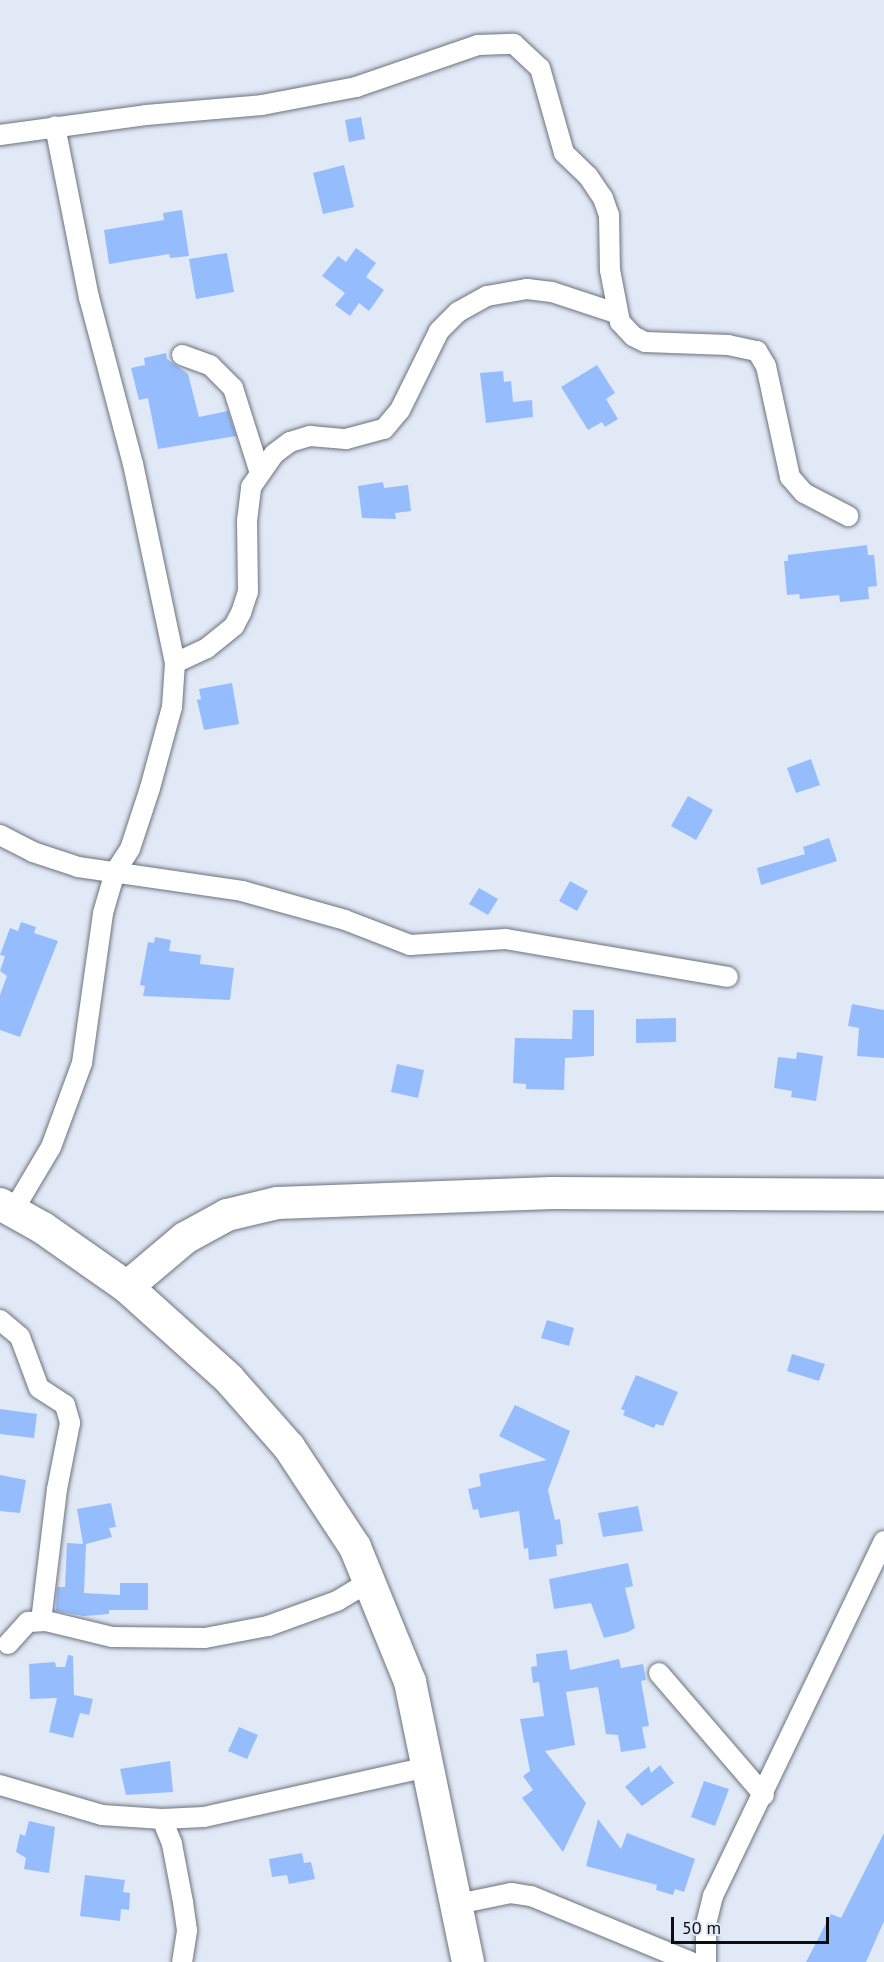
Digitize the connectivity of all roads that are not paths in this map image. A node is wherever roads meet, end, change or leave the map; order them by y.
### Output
1 (55, 126) junction
2 (0, 135) edge
3 (616, 313) junction
4 (182, 355) dead end
5 (260, 470) junction
6 (848, 516) dead end
7 (175, 663) junction
8 (0, 836) edge
9 (115, 872) junction
10 (728, 977) dead end
11 (884, 1195) edge
12 (7, 1208) edge
13 (127, 1287) junction
14 (0, 1320) edge
15 (884, 1541) edge
16 (369, 1582) junction
17 (41, 1621) junction
18 (8, 1644) dead end
19 (658, 1673) dead end
20 (427, 1767) junction
21 (0, 1785) edge
22 (764, 1795) junction
23 (162, 1819) junction
24 (458, 1904) junction
25 (182, 1962) edge
26 (468, 1962) edge
27 (691, 1962) edge
28 (706, 1962) edge

1 - 2 street
1 - 3 street
1 - 7 street
3 - 5 street
3 - 6 street
4 - 5 street
5 - 7 street
7 - 9 street
8 - 9 street
9 - 10 street
9 - 12 street
11 - 13 main road
12 - 13 main road
13 - 16 main road
14 - 17 street
15 - 22 street
16 - 17 street
16 - 20 main road
17 - 18 street
19 - 22 street
20 - 23 street
20 - 24 main road
21 - 23 street
22 - 28 street
23 - 25 street
24 - 26 main road
24 - 27 street

